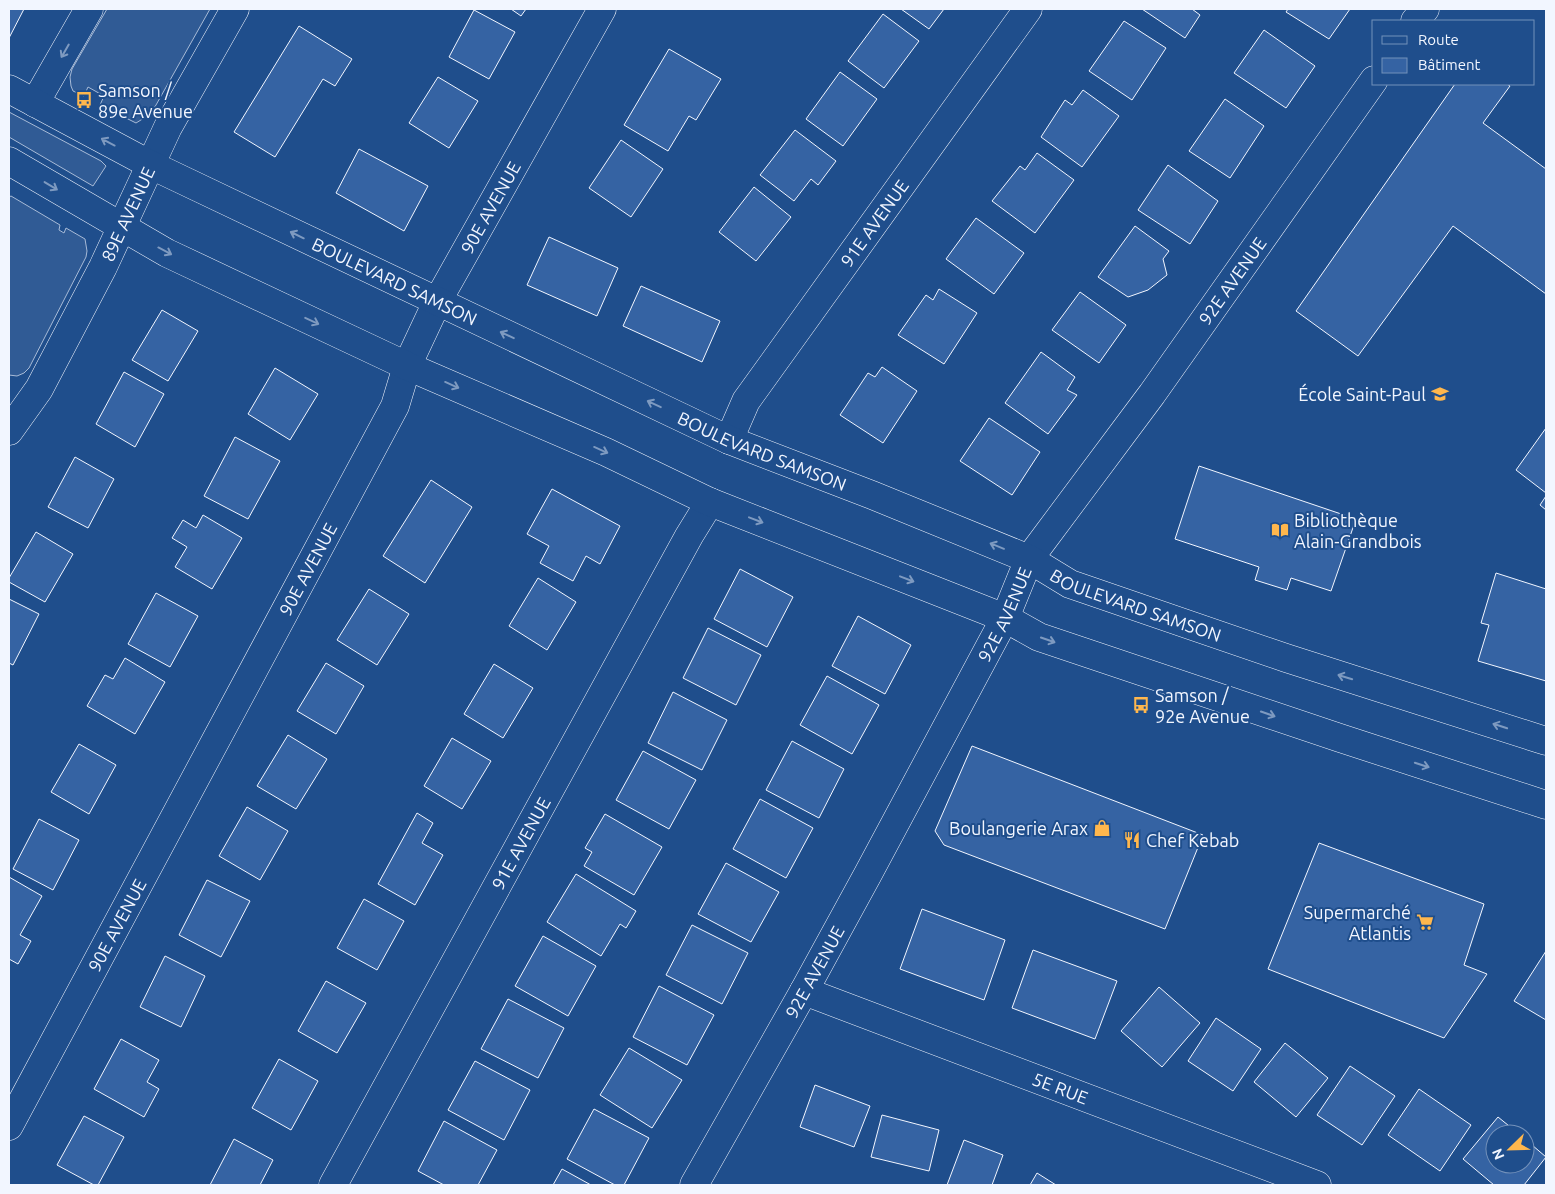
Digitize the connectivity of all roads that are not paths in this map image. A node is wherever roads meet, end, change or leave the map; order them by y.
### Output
1 (89, 9) edge
2 (235, 9) edge
3 (602, 9) edge
4 (1028, 9) edge
5 (1425, 9) edge
6 (1416, 20) edge
7 (1372, 83) edge
8 (9, 89) edge
9 (35, 103) junction
10 (9, 161) edge
11 (151, 165) junction
12 (122, 228) junction
13 (437, 302) junction
14 (407, 366) junction
15 (11, 420) edge
16 (729, 440) junction
17 (710, 502) junction
18 (1029, 559) junction
19 (1004, 618) junction
20 (1546, 741) edge
21 (1546, 805) edge
22 (804, 991) junction
23 (9, 1126) edge
24 (333, 1185) edge
25 (694, 1185) edge
26 (1317, 1185) edge

1 -> 9 street
2 - 11 street, 89E AVENUE
3 - 13 street, 90E AVENUE
4 - 16 street, 91E AVENUE
5 - 6 street
7 - 18 street, 92E AVENUE
8 - 9 street, BOULEVARD SAMSON
11 -> 9 street, BOULEVARD SAMSON
10 -> 12 street
11 - 12 street, 89E AVENUE
13 -> 11 street, BOULEVARD SAMSON
12 -> 14 street
12 - 15 street, 89E AVENUE
13 - 14 street, 90E AVENUE
16 -> 13 street, BOULEVARD SAMSON
14 -> 17 street
14 - 23 street, 90E AVENUE
18 -> 16 street, BOULEVARD SAMSON
17 -> 19 street
17 - 24 street, 91E AVENUE
18 - 19 street, 92E AVENUE
20 -> 18 street, BOULEVARD SAMSON
19 -> 21 street
19 - 22 street, 92E AVENUE
22 - 25 street, 92E AVENUE
22 - 26 street, 5E RUE

